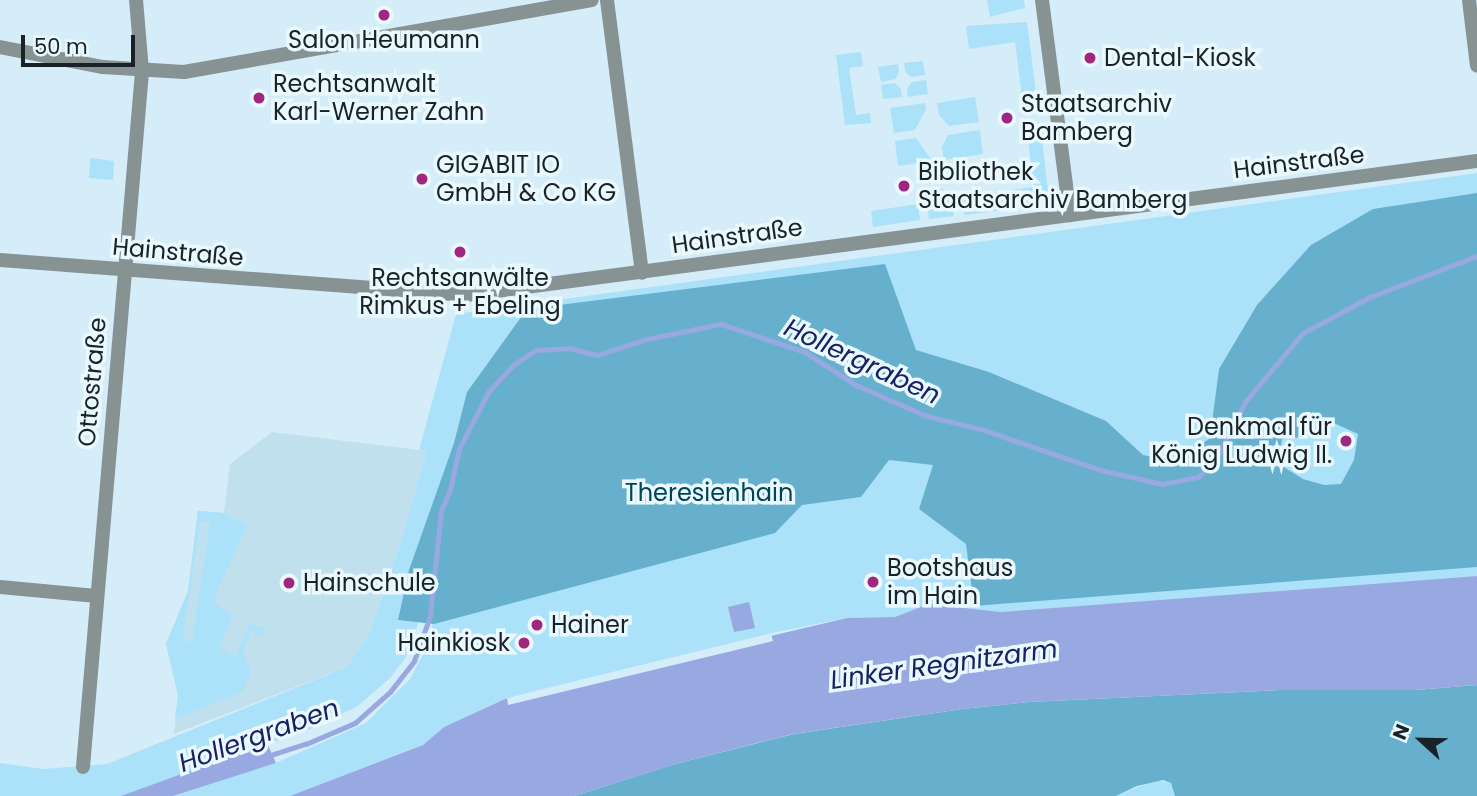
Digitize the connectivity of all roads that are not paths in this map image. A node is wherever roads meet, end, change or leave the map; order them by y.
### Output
1 (136, 0) edge
2 (592, 0) edge
3 (607, 0) edge
4 (1042, 0) edge
5 (1469, 0) edge
6 (0, 47) edge
7 (1477, 66) edge
8 (142, 71) junction
9 (1477, 161) edge
10 (1070, 215) junction
11 (0, 260) edge
12 (124, 271) junction
13 (642, 273) junction
14 (0, 587) edge
15 (97, 596) junction
16 (83, 767) dead end

1 - 8 street, Ottostraße
2 - 8 street
3 - 13 street
4 - 10 street
5 - 7 street
6 - 8 street
8 - 12 street, Ottostraße
9 - 10 street, Hainstraße
10 - 13 street, Hainstraße
11 - 12 street, Hainstraße
12 - 13 street, Hainstraße
12 - 15 street, Ottostraße
14 - 15 street
15 - 16 street, Ottostraße

